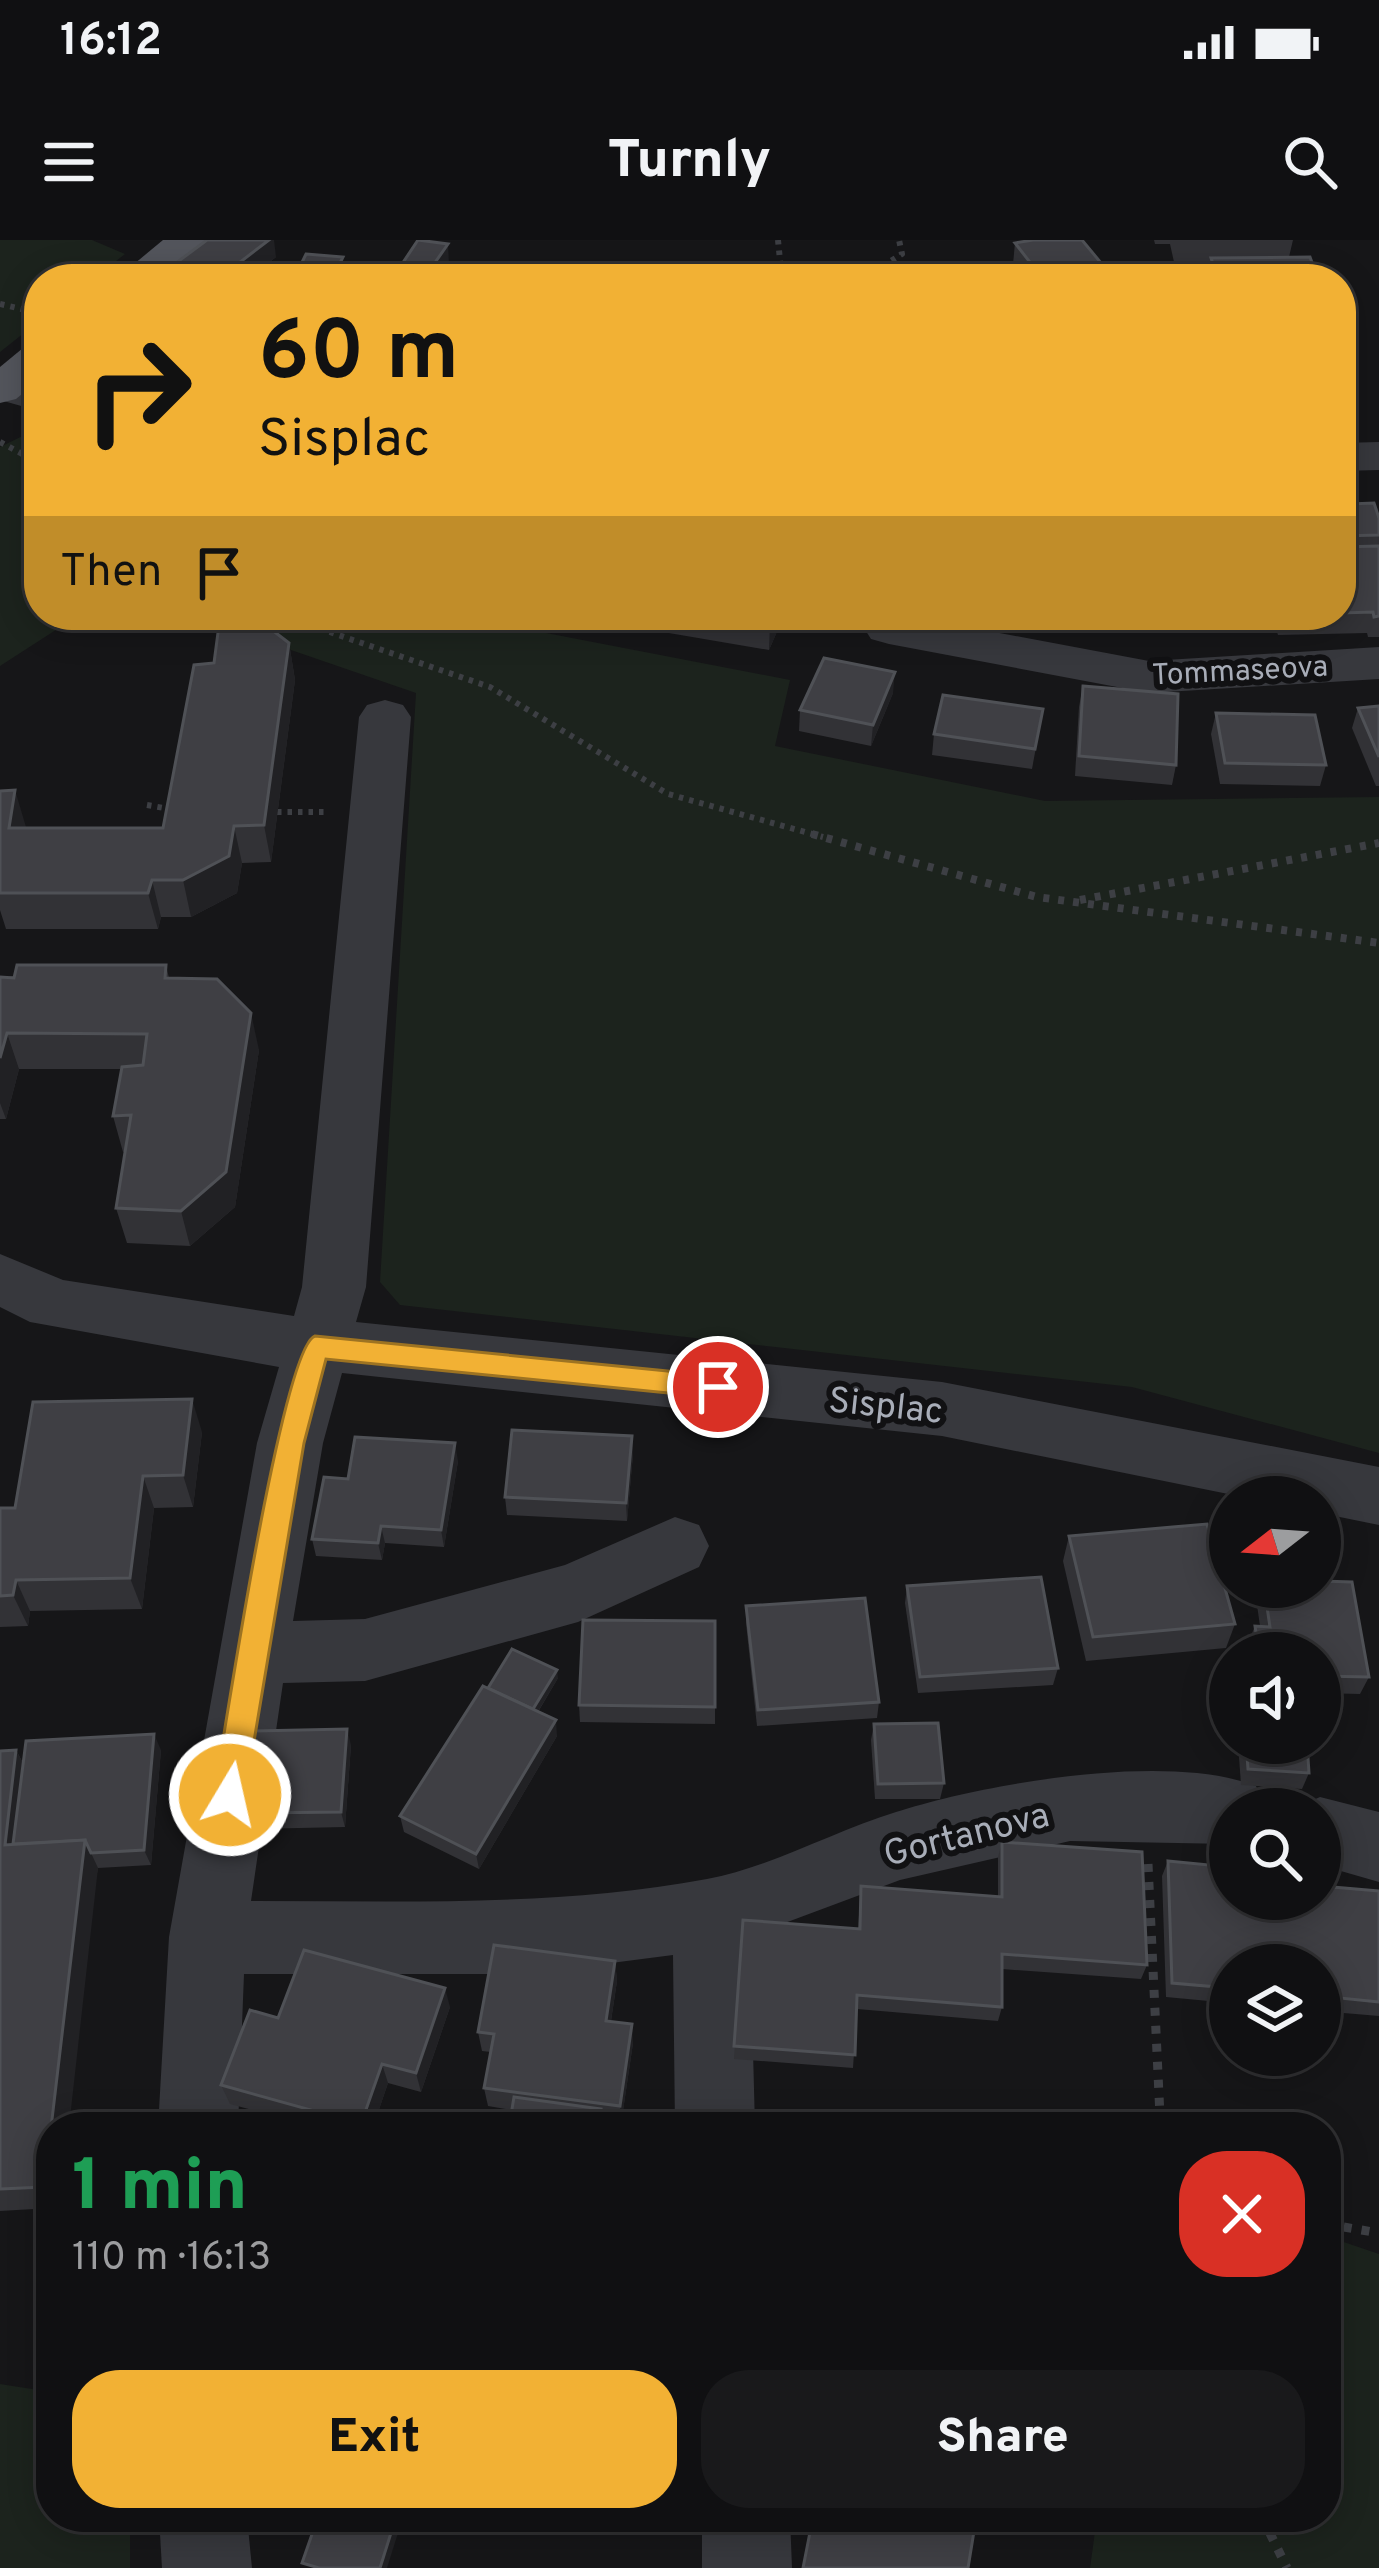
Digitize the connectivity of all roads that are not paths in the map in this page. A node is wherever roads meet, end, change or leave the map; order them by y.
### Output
1 (191, 240) edge
2 (158, 264) edge
3 (901, 630) edge
4 (1379, 663) edge
5 (385, 717) dead end
6 (0, 1279) edge
7 (315, 1347) junction
8 (1379, 1496) edge
9 (675, 1546) dead end
10 (252, 1654) junction
11 (1209, 1810) edge
12 (1341, 1837) edge
13 (1379, 1847) edge
14 (711, 1914) junction
15 (207, 1937) junction
16 (199, 2112) edge
17 (715, 2112) edge
18 (204, 2532) edge
19 (746, 2532) edge
20 (207, 2568) edge
21 (746, 2568) edge

1 - 2 main road
3 - 4 street, Tommaseova
5 - 7 street
6 - 7 street, Sisplac
7 - 8 street, Sisplac
7 - 10 street
9 - 10 street
10 - 15 street
11 - 14 street, Gortanova
12 - 13 street
14 - 15 street, Gortanova
14 - 17 street
15 - 16 street
18 - 20 street
19 - 21 street

